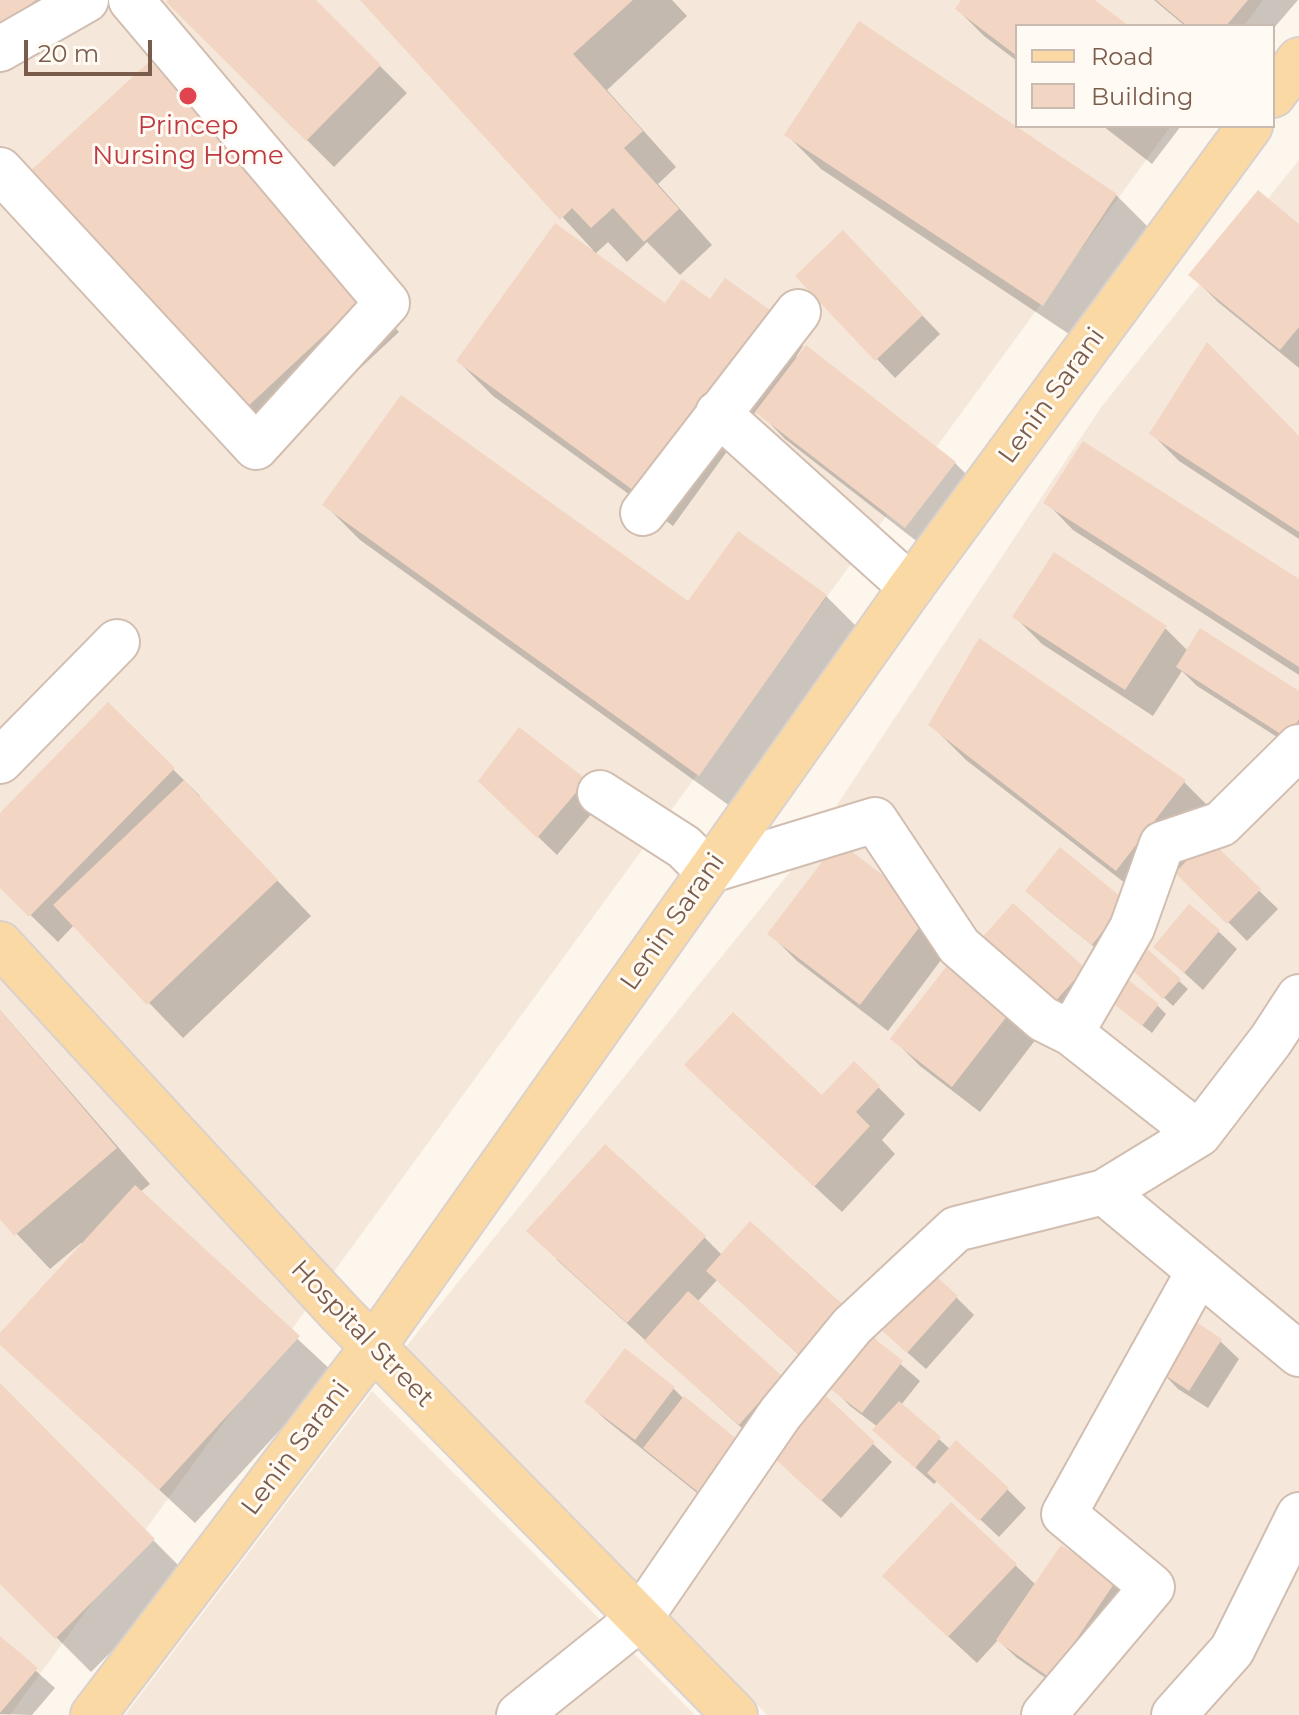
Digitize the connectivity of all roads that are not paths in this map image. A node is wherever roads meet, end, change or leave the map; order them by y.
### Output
1 (86, 0) edge
2 (131, 0) edge
3 (0, 49) edge
4 (1299, 60) edge
5 (1275, 92) edge
6 (1249, 128) edge
7 (0, 170) edge
8 (798, 312) dead end
9 (718, 413) junction
10 (643, 513) dead end
11 (911, 587) junction
12 (117, 642) dead end
13 (1299, 747) edge
14 (0, 761) edge
15 (600, 793) dead end
16 (708, 871) junction
17 (0, 944) edge
18 (1299, 997) edge
19 (1071, 1033) junction
20 (1199, 1134) junction
21 (1104, 1192) junction
22 (1199, 1271) junction
23 (373, 1347) junction
24 (1299, 1354) edge
25 (1299, 1515) edge
26 (640, 1618) junction
27 (93, 1715) edge
28 (519, 1715) edge
29 (735, 1715) edge
30 (1044, 1715) edge
31 (1174, 1715) edge

1 - 3 street
2 - 7 street
4 - 5 main road
6 - 11 main road, Lenin Sarani
8 - 9 street
9 - 10 street
9 - 11 street
11 - 16 main road, Lenin Sarani
12 - 14 street
13 - 19 street
15 - 16 street
16 - 19 street
16 - 23 main road, Lenin Sarani
17 - 23 main road, Hospital Street
18 - 20 street
19 - 20 street
20 - 21 street
21 - 22 street
21 - 26 street
22 - 24 street
22 - 30 street
23 - 26 main road, Hospital Street
23 - 27 main road, Lenin Sarani
25 - 31 street
26 - 28 street
26 - 29 main road, Hospital Street

